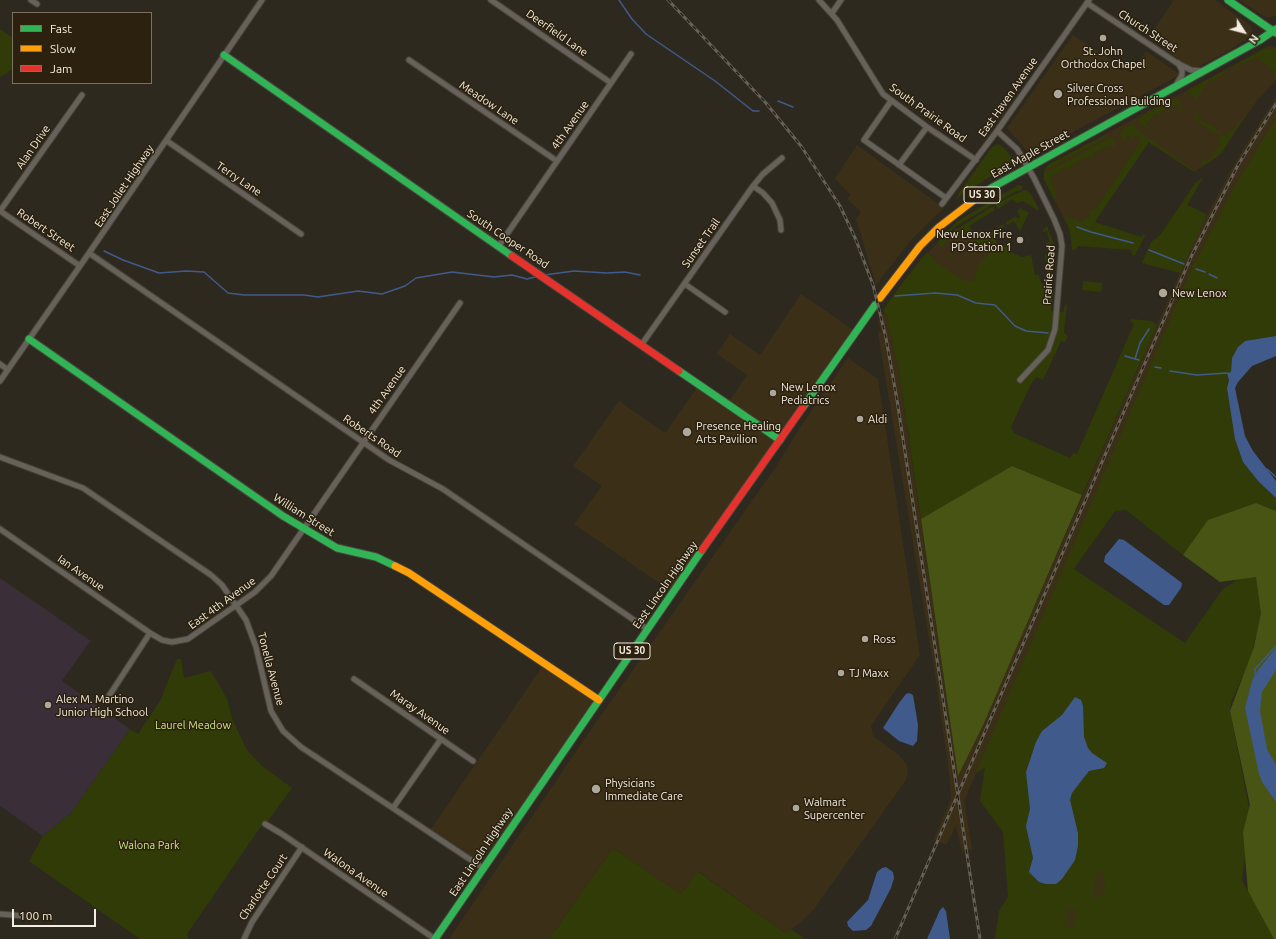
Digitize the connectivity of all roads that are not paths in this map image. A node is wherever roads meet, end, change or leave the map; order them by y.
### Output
1 (31, 0) edge
2 (262, 0) edge
3 (491, 0) edge
4 (819, 0) edge
5 (841, 0) edge
6 (1228, 0) edge
7 (1088, 1) edge
8 (37, 4) dead end
9 (832, 13) junction
10 (1275, 33) edge
11 (631, 54) dead end
12 (224, 55) junction
13 (409, 60) dead end
14 (1177, 63) junction
15 (1203, 72) junction
16 (611, 83) junction
17 (1175, 87) junction
18 (82, 95) dead end
19 (891, 101) junction
20 (927, 127) junction
21 (996, 131) junction
22 (167, 141) junction
23 (782, 158) dead end
24 (976, 160) junction
25 (557, 161) junction
26 (899, 165) junction
27 (1028, 168) junction
28 (753, 186) junction
29 (946, 198) junction
30 (942, 204) dead end
31 (0, 211) edge
32 (781, 230) dead end
33 (301, 234) dead end
34 (498, 247) junction
35 (90, 253) junction
36 (80, 266) junction
37 (685, 284) junction
38 (880, 298) dead end
39 (460, 303) dead end
40 (875, 305) dead end
41 (725, 312) dead end
42 (29, 339) junction
43 (642, 344) junction
44 (0, 364) edge
45 (8, 370) junction
46 (1020, 380) dead end
47 (0, 381) edge
48 (780, 440) junction
49 (363, 442) junction
50 (0, 457) edge
51 (0, 529) edge
52 (304, 530) junction
53 (236, 606) junction
54 (647, 629) junction
55 (150, 633) junction
56 (354, 679) dead end
57 (109, 696) dead end
58 (599, 700) junction
59 (441, 739) junction
60 (473, 761) dead end
61 (393, 808) junction
62 (265, 824) dead end
63 (302, 847) junction
64 (483, 868) junction
65 (0, 914) edge
66 (24, 916) dead end
67 (244, 939) edge
68 (435, 939) edge

1 - 8 street
2 - 12 street, East Joliet Highway
3 - 16 street, Deerfield Lane
4 - 9 street, South Prairie Road
5 - 9 street
6 - 10 street
7 - 14 street, Church Street
7 - 21 street, East Haven Avenue
9 - 19 street, South Prairie Road
10 - 15 street, US 30
11 - 16 street, 4th Avenue
12 - 22 street, East Joliet Highway
12 - 34 street, South Cooper Road
13 - 25 street, Meadow Lane
14 - 15 street, Church Street
14 - 17 street
15 - 17 street, US 30
16 - 25 street, 4th Avenue
17 - 27 street, East Maple Street / US 30
18 - 31 street, Alan Drive
19 - 20 street, South Prairie Road
19 - 26 street
20 - 24 street, South Prairie Road
20 - 26 street
21 - 24 street, East Haven Avenue
21 - 27 street, Prairie Road
22 - 33 street, Terry Lane
22 - 35 street, East Joliet Highway
23 - 28 street, Sunset Trail
24 - 29 street, East Haven Avenue
25 - 34 street, 4th Avenue
26 - 29 street
27 - 38 street, East Maple Street / US 30
27 - 46 street, Prairie Road
28 - 32 street
28 - 37 street, Sunset Trail
29 - 30 street, East Haven Avenue
31 - 36 street, Robert Street
34 - 43 street, South Cooper Road
35 - 36 street, East Joliet Highway
35 - 49 street, Roberts Road
36 - 42 street, East Joliet Highway
37 - 41 street
37 - 43 street, Sunset Trail
39 - 49 street, 4th Avenue
40 - 48 street, East Lincoln Highway / US 30
42 - 45 street, East Joliet Highway
42 - 52 street, William Street
43 - 48 street, South Cooper Road
44 - 45 street
45 - 47 street, East Joliet Highway
48 - 54 street, East Lincoln Highway / US 30
49 - 52 street, 4th Avenue
49 - 54 street, Roberts Road
50 - 53 street, Tonella Avenue
51 - 55 street, Ian Avenue
52 - 53 street, East 4th Avenue
52 - 58 street, William Street
53 - 55 street, East 4th Avenue
53 - 61 street, Tonella Avenue
54 - 58 street, East Lincoln Highway / US 30
55 - 57 street
56 - 59 street, Maray Avenue
58 - 64 street, East Lincoln Highway / US 30
59 - 60 street, Maray Avenue
59 - 61 street
61 - 64 street, Tonella Avenue
62 - 63 street, Walona Avenue
63 - 67 street, Charlotte Court
63 - 68 street, Walona Avenue
64 - 68 street, East Lincoln Highway / US 30
65 - 66 street

